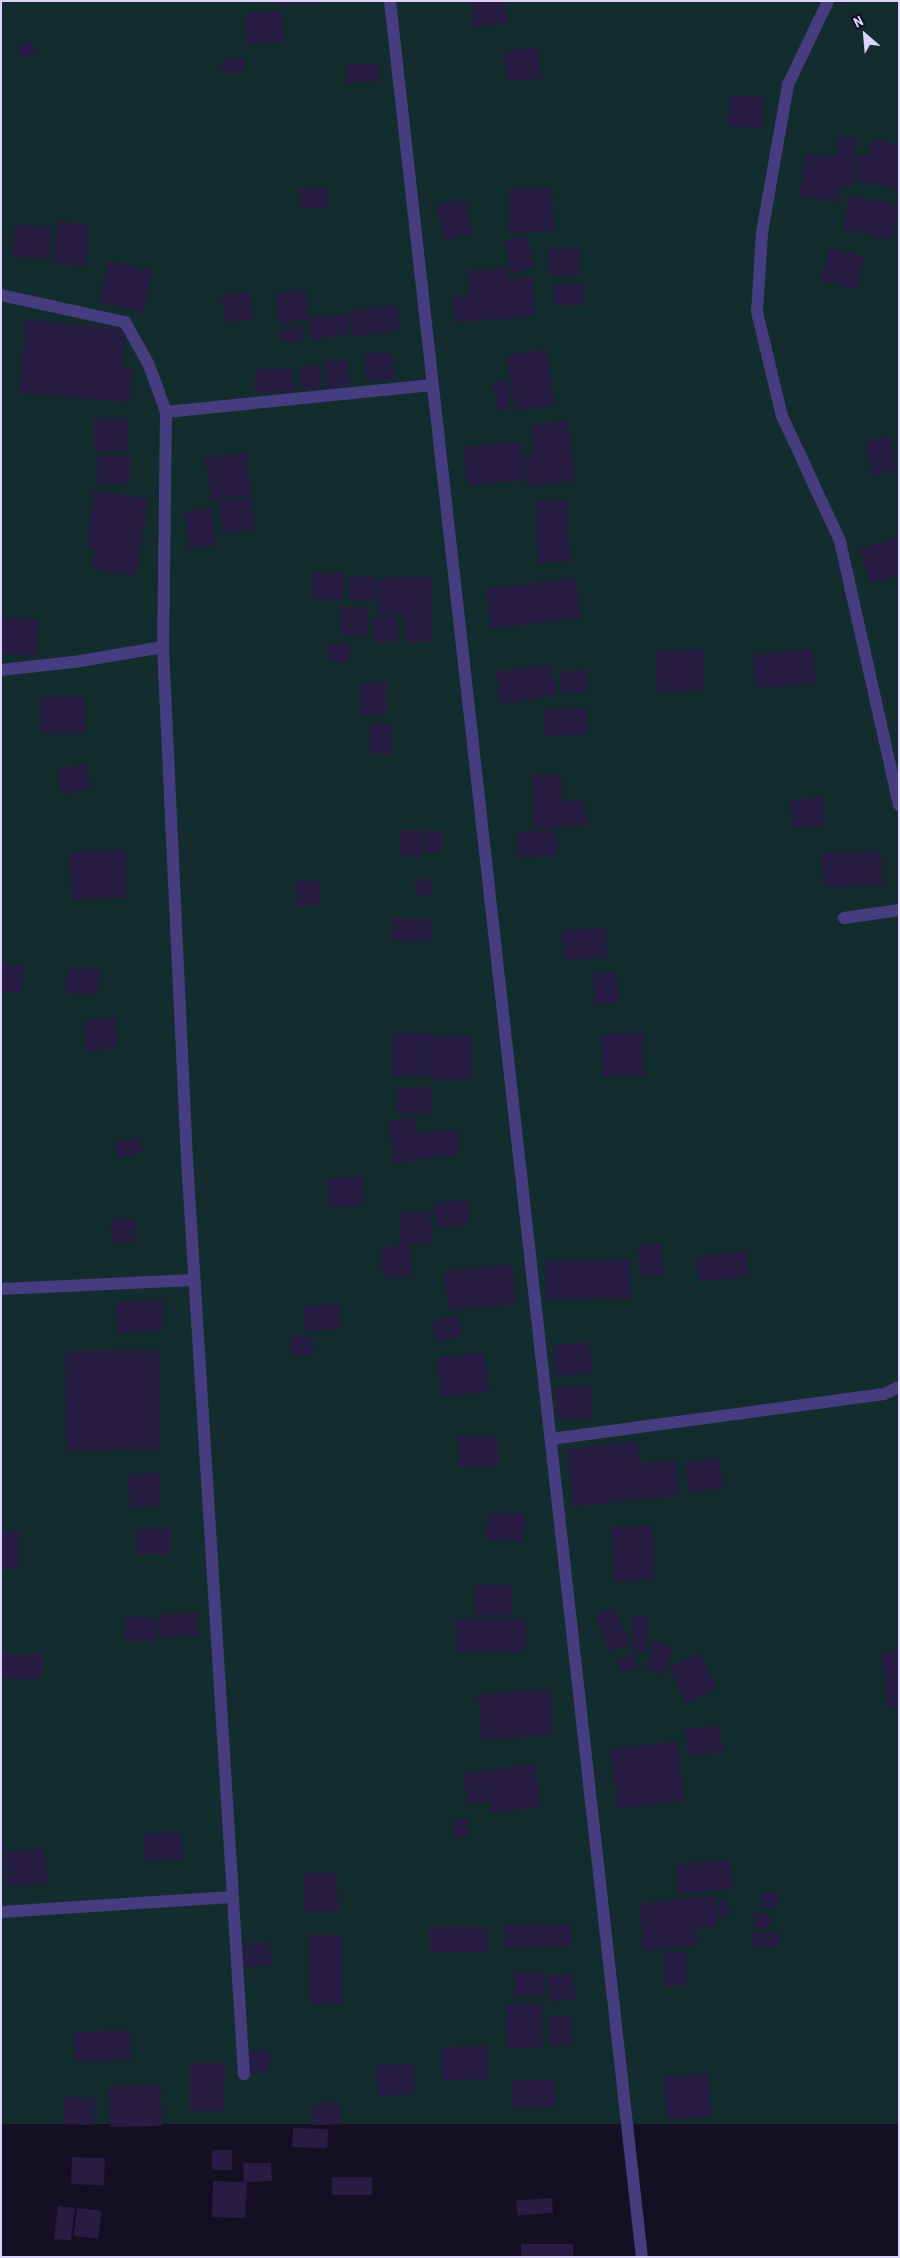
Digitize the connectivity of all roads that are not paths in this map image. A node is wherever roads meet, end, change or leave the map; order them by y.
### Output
1 (390, 1) edge
2 (828, 1) edge
3 (1, 295) edge
4 (433, 385) junction
5 (166, 412) junction
6 (162, 647) junction
7 (1, 670) edge
8 (899, 805) edge
9 (899, 910) edge
10 (844, 918) dead end
11 (194, 1280) junction
12 (1, 1289) edge
13 (899, 1387) edge
14 (551, 1439) junction
15 (232, 1897) junction
16 (1, 1912) edge
17 (244, 2074) dead end
18 (642, 2257) edge

1 - 4 street
2 - 8 street
3 - 5 street
4 - 5 street
4 - 14 street
5 - 6 street
6 - 7 street
6 - 11 street
9 - 10 street
11 - 12 street
11 - 15 street
13 - 14 street
14 - 18 street
15 - 16 street
15 - 17 street

